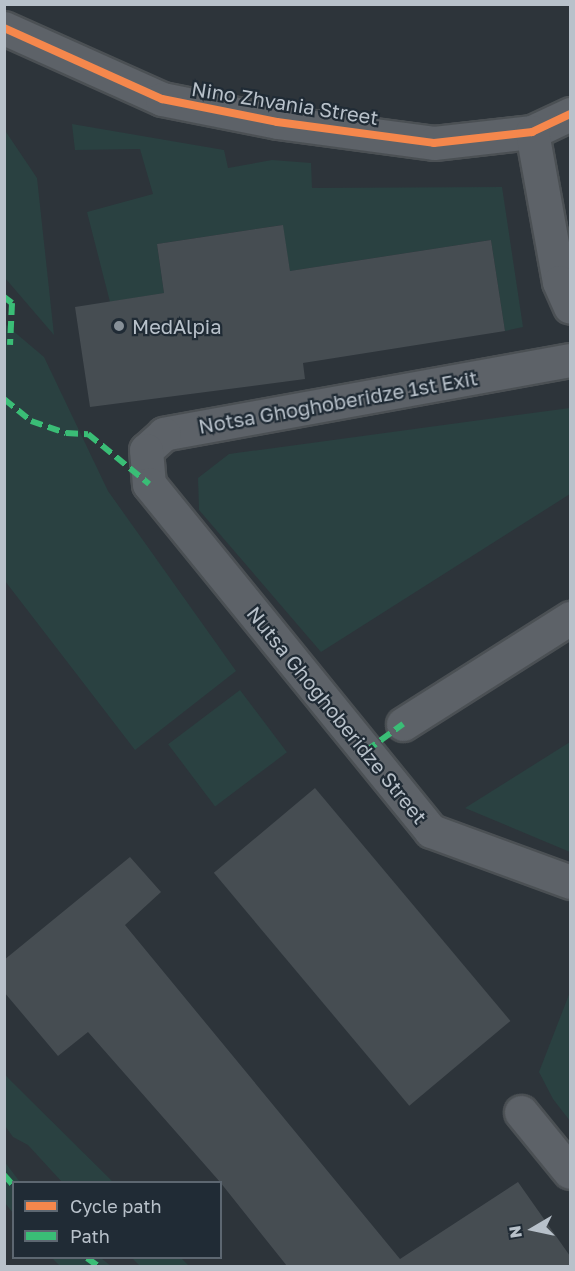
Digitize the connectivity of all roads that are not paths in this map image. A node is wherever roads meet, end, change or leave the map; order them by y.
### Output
1 (7, 4) edge
2 (4, 9) edge
3 (4, 28) edge
4 (570, 114) edge
5 (531, 132) junction
6 (570, 307) edge
7 (570, 360) edge
8 (149, 484) joint
9 (570, 618) edge
10 (403, 724) dead end
11 (570, 882) edge
12 (521, 1112) dead end
13 (570, 1172) edge

1 - 2 street
3 - 5 street, Nino Zhvania Street
4 - 5 street, Nino Zhvania Street
5 - 6 street
7 - 8 street, Notsa Ghoghoberidze 1st Exit
8 - 11 street, Nutsa Ghoghoberidze Street
9 - 10 street
12 - 13 street

